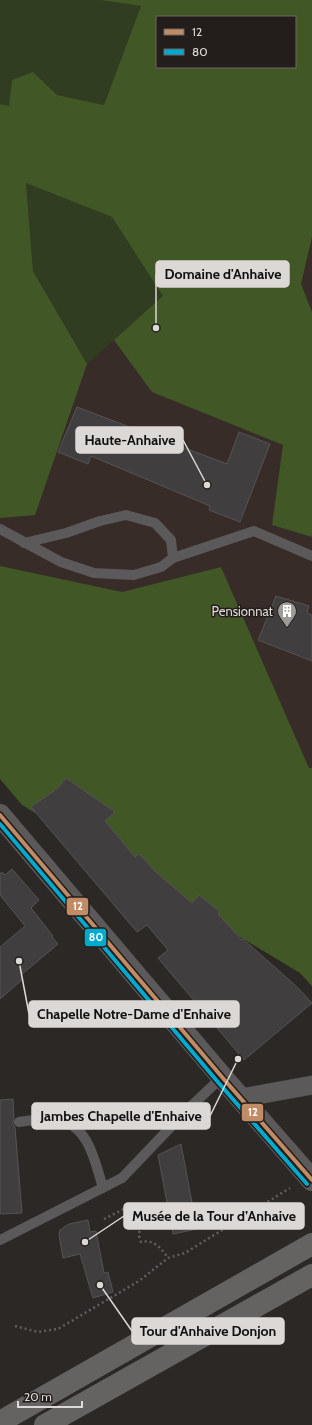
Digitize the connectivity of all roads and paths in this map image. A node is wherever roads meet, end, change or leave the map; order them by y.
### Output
1 (0, 529) edge
2 (24, 543) junction
3 (312, 556) edge
4 (173, 558) junction
5 (0, 815) edge
6 (222, 1077) junction
7 (312, 1085) edge
8 (241, 1098) junction
9 (19, 1122) dead end
10 (311, 1178) edge
11 (103, 1188) junction
12 (134, 1204) dead end
13 (104, 1219) dead end
14 (140, 1226) dead end
15 (0, 1240) edge
16 (307, 1247) edge
17 (168, 1258) junction
18 (312, 1275) edge
19 (15, 1326) dead end
20 (0, 1422) edge
21 (45, 1425) edge

1 - 2 lane
2 - 4 lane
2 - 4 lane
3 - 4 lane
5 - 6 street
6 - 8 street
6 - 11 lane
7 - 8 street
8 - 10 street
9 - 11 lane
10 - 17 path
11 - 15 lane
12 - 13 path
14 - 17 path
16 - 20 main road
17 - 19 path
18 - 21 main road

